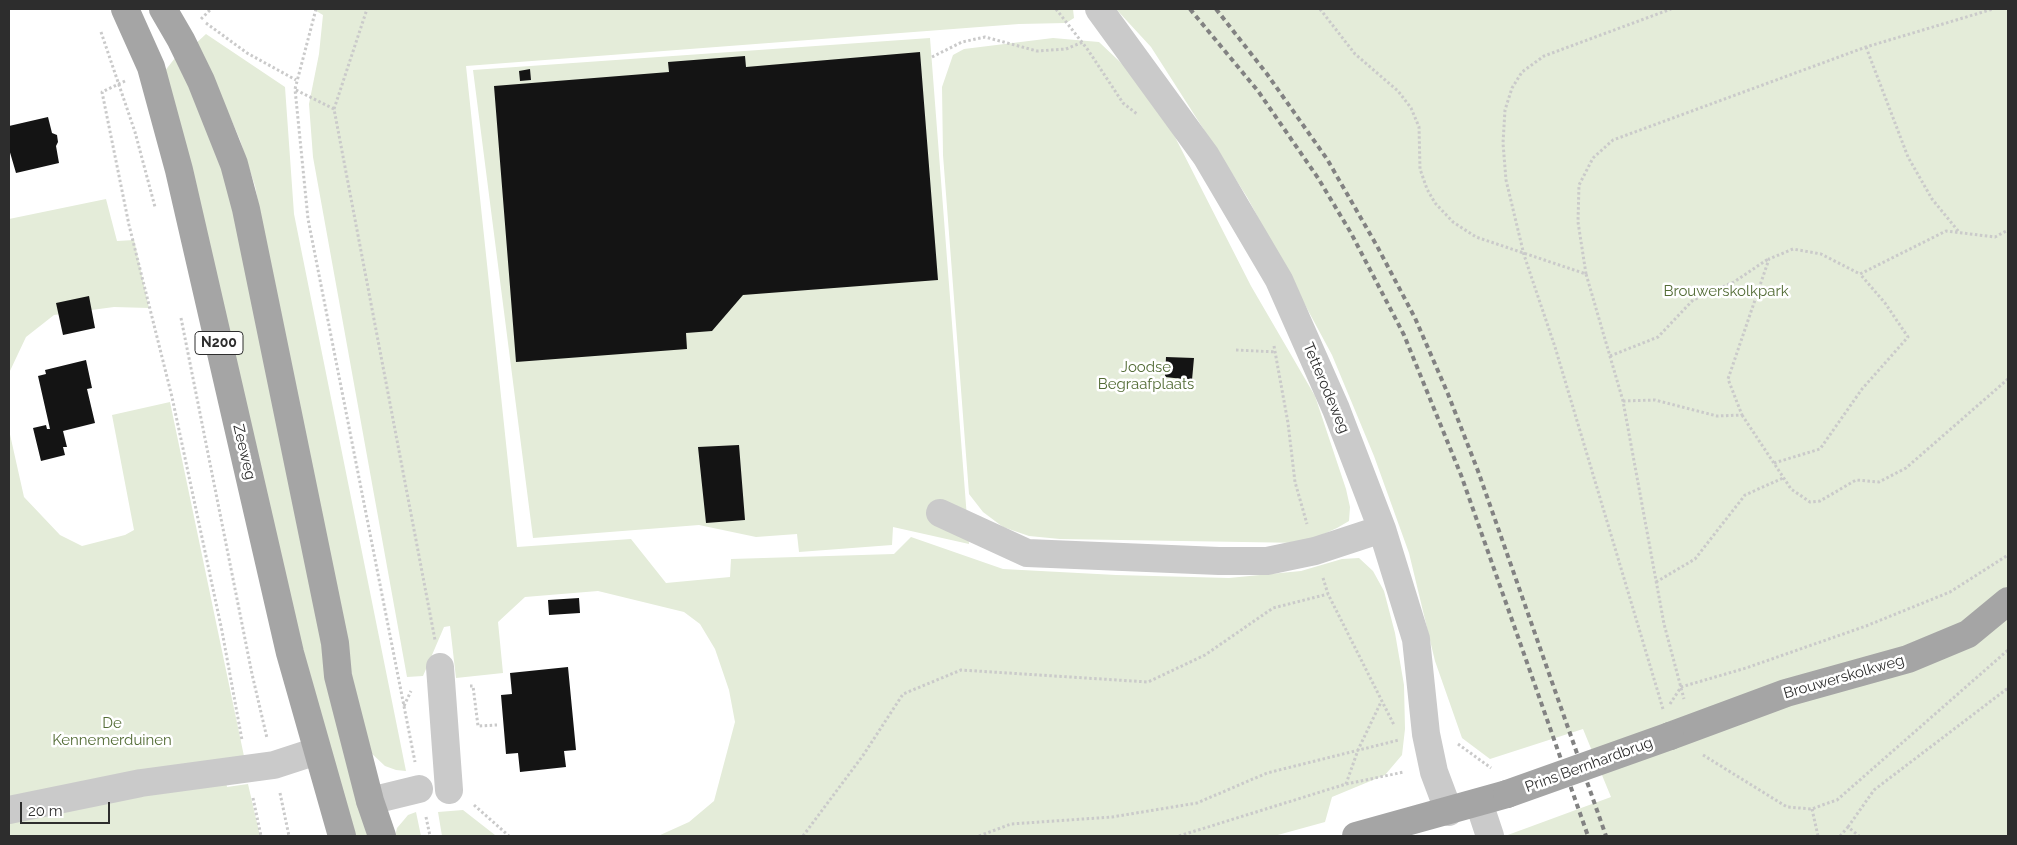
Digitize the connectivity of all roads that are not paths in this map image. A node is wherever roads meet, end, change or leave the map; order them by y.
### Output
1 (125, 9) edge
2 (163, 9) edge
3 (1105, 17) edge
4 (940, 514) dead end
5 (1382, 529) junction
6 (2008, 601) edge
7 (436, 656) road end
8 (1676, 725) joint
9 (317, 751) junction
10 (419, 789) road end
11 (449, 790) dead end
12 (370, 801) junction
13 (1478, 804) junction
14 (9, 810) edge
15 (1449, 812) junction
16 (342, 836) edge
17 (382, 836) edge
18 (1356, 836) edge
19 (1490, 836) edge

1 - 9 main road, Zeeweg / N200
2 - 12 main road
3 - 5 street, Tetterodeweg
4 - 5 street
5 - 15 street, Tetterodeweg
6 - 8 main road, Brouwerskolkweg
7 - 11 street
8 - 13 main road, Prins Bernhardbrug, bridge
9 - 14 street
9 - 16 main road, Zeeweg / N200
10 - 12 street
12 - 17 main road
13 - 15 main road
13 - 19 street
15 - 18 main road

